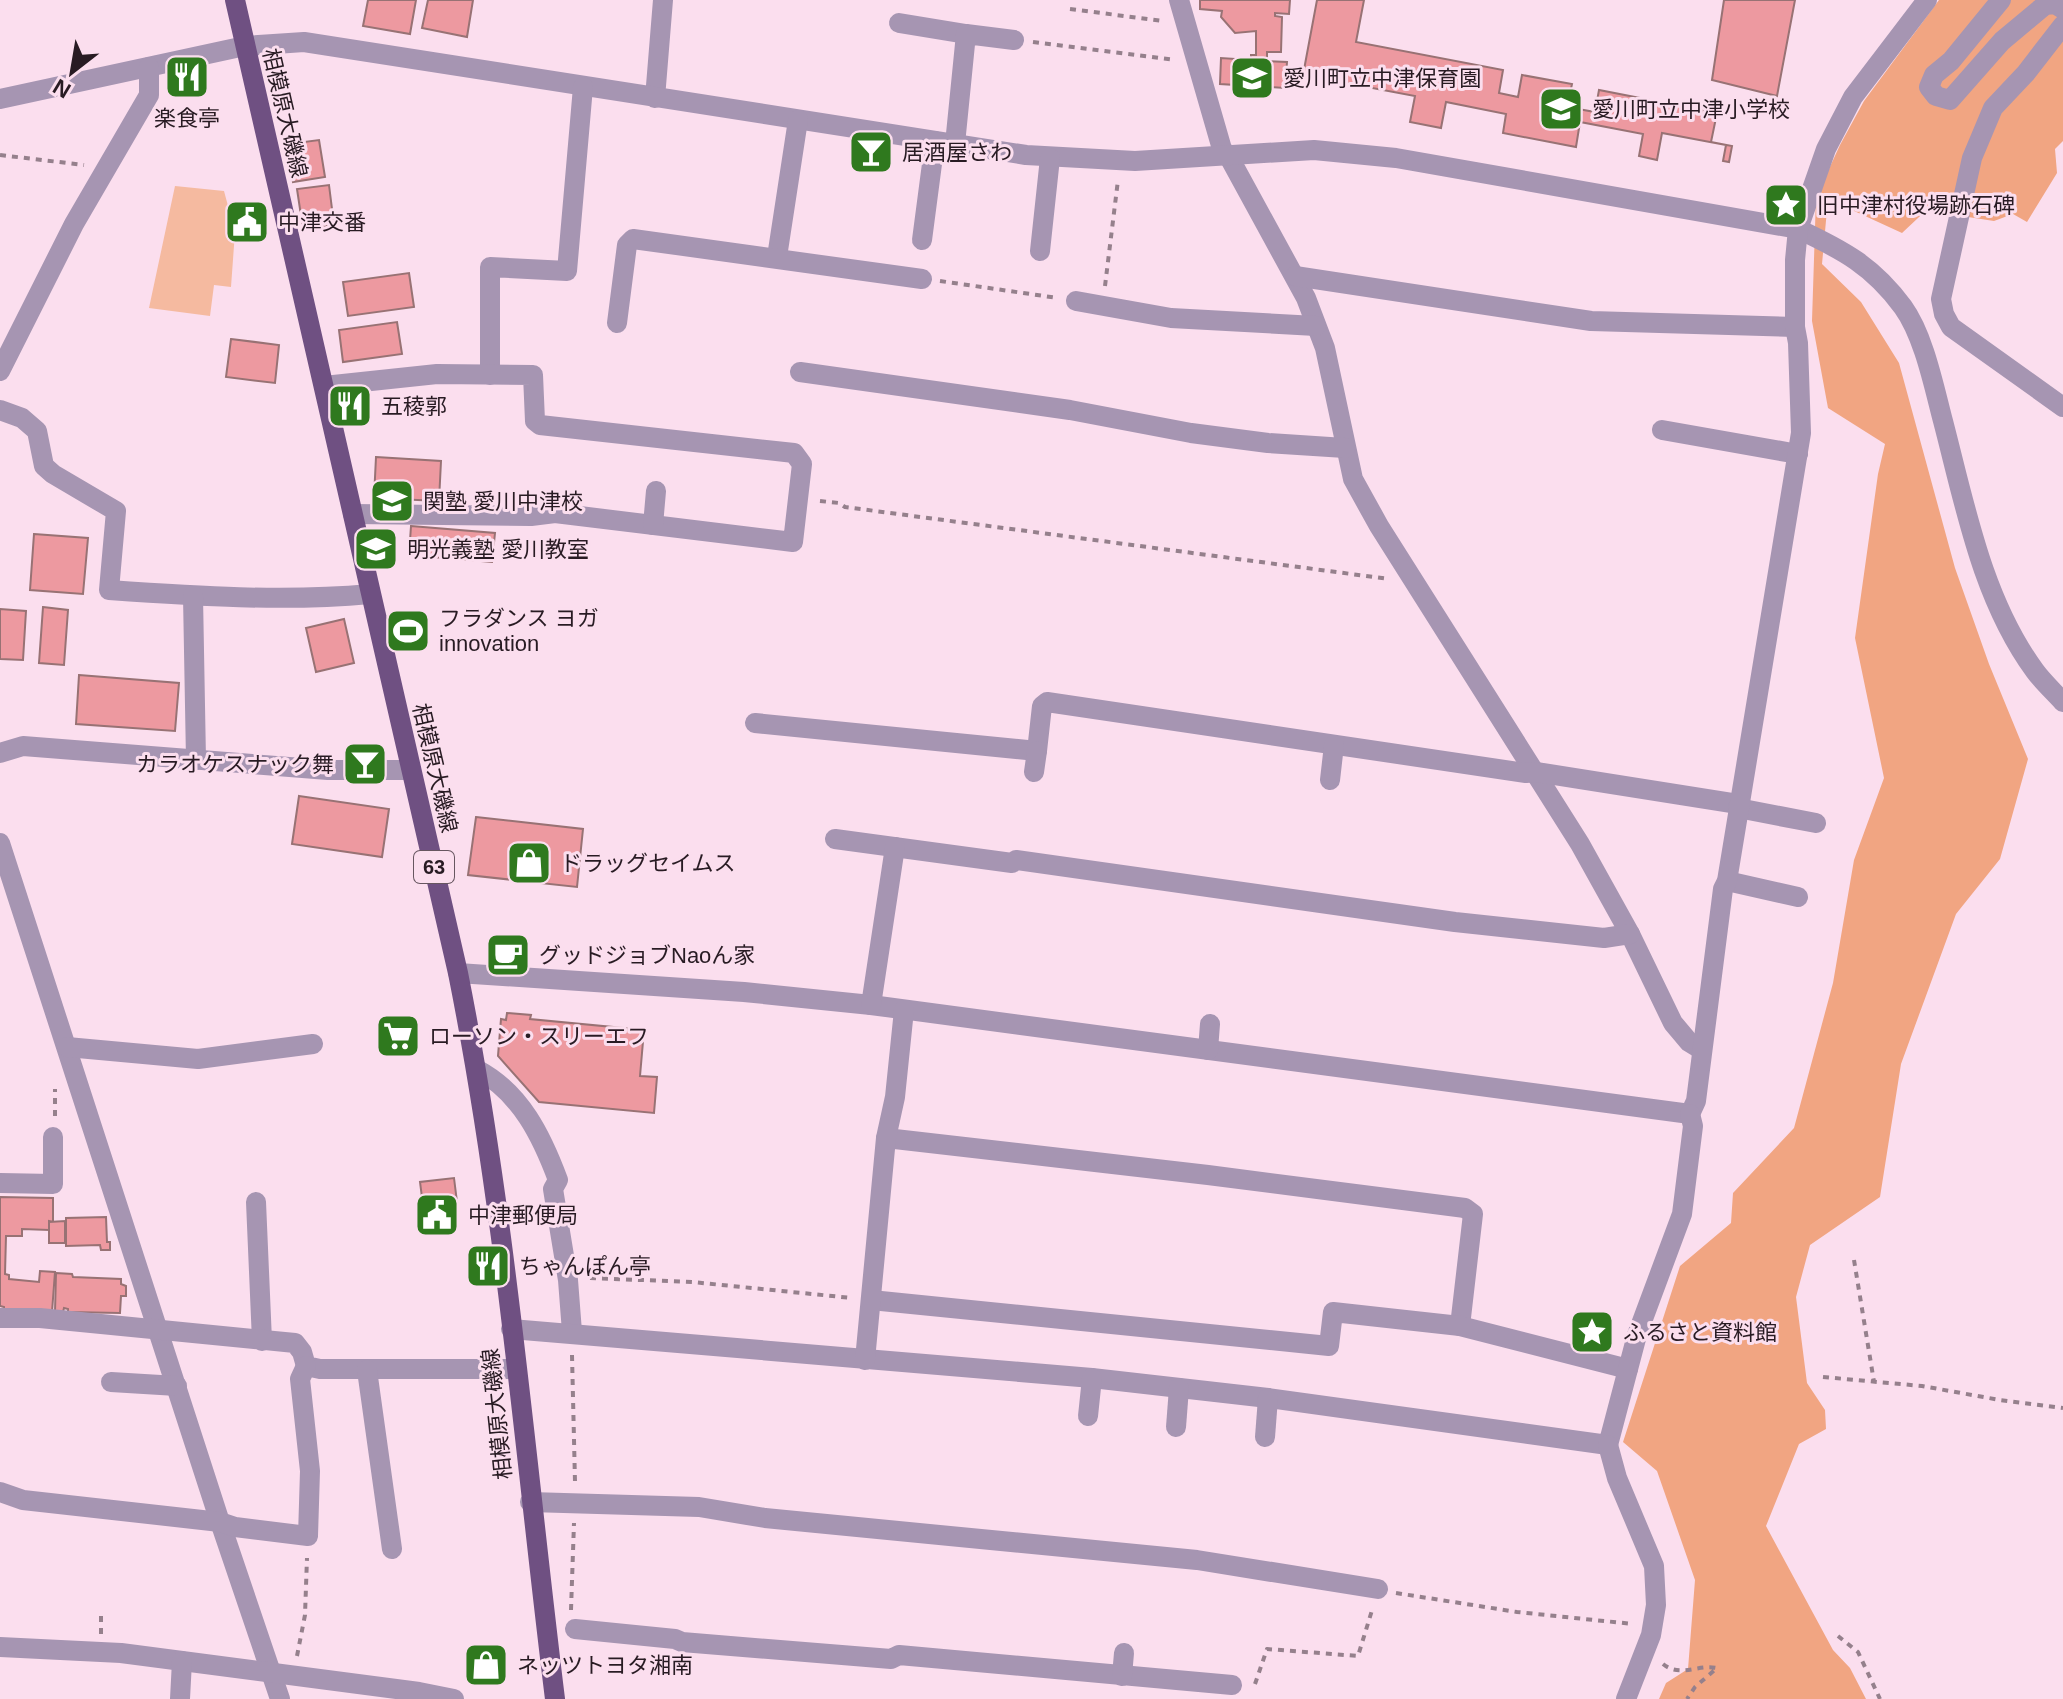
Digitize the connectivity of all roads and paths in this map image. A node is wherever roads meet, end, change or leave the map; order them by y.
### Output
1 (235, 0) edge
2 (663, 0) edge
3 (1179, 0) edge
4 (1927, 0) edge
5 (2001, 0) edge
6 (1070, 9) dead end
7 (2063, 9) edge
8 (899, 23) dead end
9 (1186, 24) junction
10 (2063, 25) edge
11 (966, 34) junction
12 (1014, 40) joint
13 (245, 46) junction
14 (1197, 63) junction
15 (149, 67) junction
16 (583, 87) junction
17 (655, 98) junction
18 (0, 99) edge
19 (798, 120) junction
20 (945, 142) junction
21 (0, 155) edge
22 (1229, 157) junction
23 (1050, 158) junction
24 (1121, 161) junction
25 (106, 167) junction
26 (1798, 229) junction
27 (917, 230) dead end
28 (1040, 251) dead end
29 (777, 257) junction
30 (1295, 276) junction
31 (922, 279) joint
32 (1076, 301) joint
33 (1102, 306) junction
34 (617, 323) dead end
35 (1316, 326) junction
36 (1795, 327) junction
37 (0, 371) edge
38 (800, 372) dead end
39 (490, 375) junction
40 (324, 386) junction
41 (2063, 407) edge
42 (0, 410) edge
43 (1674, 438) dead end
44 (1345, 448) junction
45 (1798, 454) junction
46 (656, 491) dead end
47 (799, 499) junction
48 (353, 514) junction
49 (653, 525) junction
50 (1415, 583) junction
51 (370, 594) junction
52 (193, 596) junction
53 (2063, 702) edge
54 (755, 723) dead end
55 (1334, 745) junction
56 (1037, 751) junction
57 (0, 753) edge
58 (196, 760) junction
59 (411, 770) junction
60 (1034, 772) dead end
61 (1536, 772) junction
62 (1330, 780) dead end
63 (1738, 806) junction
64 (1810, 826) dead end
65 (835, 839) dead end
66 (0, 843) edge
67 (895, 847) junction
68 (1727, 881) junction
69 (1798, 897) dead end
70 (1630, 934) junction
71 (458, 973) junction
72 (871, 1005) junction
73 (904, 1010) junction
74 (1210, 1024) dead end
75 (313, 1044) dead end
76 (67, 1047) junction
77 (1208, 1050) junction
78 (1702, 1050) junction
79 (478, 1070) junction
80 (1690, 1114) junction
81 (53, 1137) dead end
82 (886, 1138) junction
83 (0, 1183) edge
84 (249, 1215) dead end
85 (1854, 1260) dead end
86 (568, 1280) junction
87 (871, 1300) junction
88 (0, 1318) edge
89 (1460, 1326) junction
90 (159, 1329) junction
91 (511, 1329) junction
92 (572, 1332) junction
93 (262, 1341) junction
94 (865, 1360) junction
95 (306, 1366) junction
96 (516, 1369) junction
97 (1628, 1369) junction
98 (367, 1370) junction
99 (1823, 1377) dead end
100 (1092, 1378) junction
101 (111, 1382) dead end
102 (1874, 1382) junction
103 (177, 1386) junction
104 (1179, 1388) junction
105 (1268, 1398) junction
106 (2063, 1408) edge
107 (1088, 1416) dead end
108 (1176, 1427) dead end
109 (1265, 1437) dead end
110 (1608, 1445) junction
111 (0, 1492) edge
112 (530, 1502) junction
113 (220, 1522) junction
114 (308, 1536) junction
115 (392, 1549) dead end
116 (1378, 1589) junction
117 (1651, 1626) junction
118 (575, 1629) dead end
119 (1838, 1636) dead end
120 (0, 1647) edge
121 (1124, 1653) dead end
122 (1660, 1656) dead end
123 (182, 1661) junction
124 (272, 1672) junction
125 (293, 1676) junction
126 (1122, 1676) junction
127 (1232, 1685) joint
128 (180, 1699) edge
129 (280, 1699) edge
130 (454, 1699) edge
131 (555, 1699) edge
132 (1626, 1699) edge
133 (1687, 1699) edge
134 (1880, 1699) edge

1 - 13 main road, 相模原大磯線 / 63
2 - 17 street
3 - 9 street
4 - 26 street
5 - 7 street
6 - 9 path
8 - 11 street
9 - 14 street
10 - 41 street
11 - 12 street
11 - 20 street
12 - 14 path
13 - 15 street
13 - 16 street
13 - 40 main road, 相模原大磯線 / 63
14 - 22 street
15 - 18 street
15 - 25 street
16 - 17 street
16 - 39 street
17 - 19 street
19 - 20 street
19 - 29 street
20 - 23 street
20 - 27 street
21 - 25 path
22 - 24 street
22 - 26 street
22 - 30 street
23 - 24 street
23 - 28 street
24 - 33 path
25 - 37 street
26 - 36 street
26 - 53 street
29 - 31 street
29 - 34 street
30 - 35 street
30 - 36 street
31 - 32 path
32 - 33 street
33 - 35 street
35 - 44 street
36 - 45 street
38 - 44 street
39 - 40 street
39 - 47 street
40 - 48 main road, 相模原大磯線 / 63
42 - 52 street
43 - 45 street
44 - 50 street
45 - 63 street
46 - 49 street
47 - 49 street
47 - 50 path
48 - 49 street
48 - 51 main road, 相模原大磯線 / 63
50 - 61 street
51 - 52 street
51 - 59 main road, 相模原大磯線 / 63
52 - 58 street
54 - 56 street
55 - 56 street
55 - 61 street
55 - 62 street
56 - 60 street
57 - 58 street
58 - 59 street
59 - 71 main road, 相模原大磯線 / 63
61 - 63 street
61 - 70 street
63 - 64 street
63 - 68 street
65 - 67 street
66 - 76 street
67 - 70 street
67 - 72 street
68 - 69 street
68 - 78 street
70 - 78 street
71 - 72 street
71 - 79 main road, 相模原大磯線 / 63
72 - 73 street
73 - 77 street
73 - 82 street
74 - 77 street
75 - 76 street
76 - 90 street
77 - 80 street
78 - 80 street
79 - 86 street
79 - 91 main road, 相模原大磯線 / 63
80 - 97 street
81 - 83 street
82 - 87 street
82 - 89 street
84 - 93 street
85 - 102 path
86 - 87 path
86 - 92 street
87 - 89 street
87 - 94 street
88 - 90 street
89 - 97 street
90 - 93 street
90 - 103 street
91 - 92 street
91 - 96 main road, 相模原大磯線 / 63
92 - 94 street
93 - 95 street
94 - 100 street
95 - 98 street
95 - 114 street
96 - 98 street
96 - 112 main road, 相模原大磯線 / 63
97 - 110 street
98 - 115 street
99 - 102 path
100 - 104 street
100 - 107 street
101 - 103 street
102 - 106 path
103 - 113 street
104 - 105 street
104 - 108 street
105 - 109 street
105 - 110 street
110 - 117 street
111 - 113 street
112 - 116 street
112 - 131 main road, 相模原大磯線 / 63
113 - 114 street
113 - 124 street
114 - 125 path
116 - 117 path
116 - 127 path
117 - 132 street
118 - 126 street
119 - 134 path
120 - 123 street
121 - 126 street
122 - 133 path
123 - 124 street
123 - 128 street
124 - 125 street
124 - 129 street
125 - 130 street
126 - 127 street

